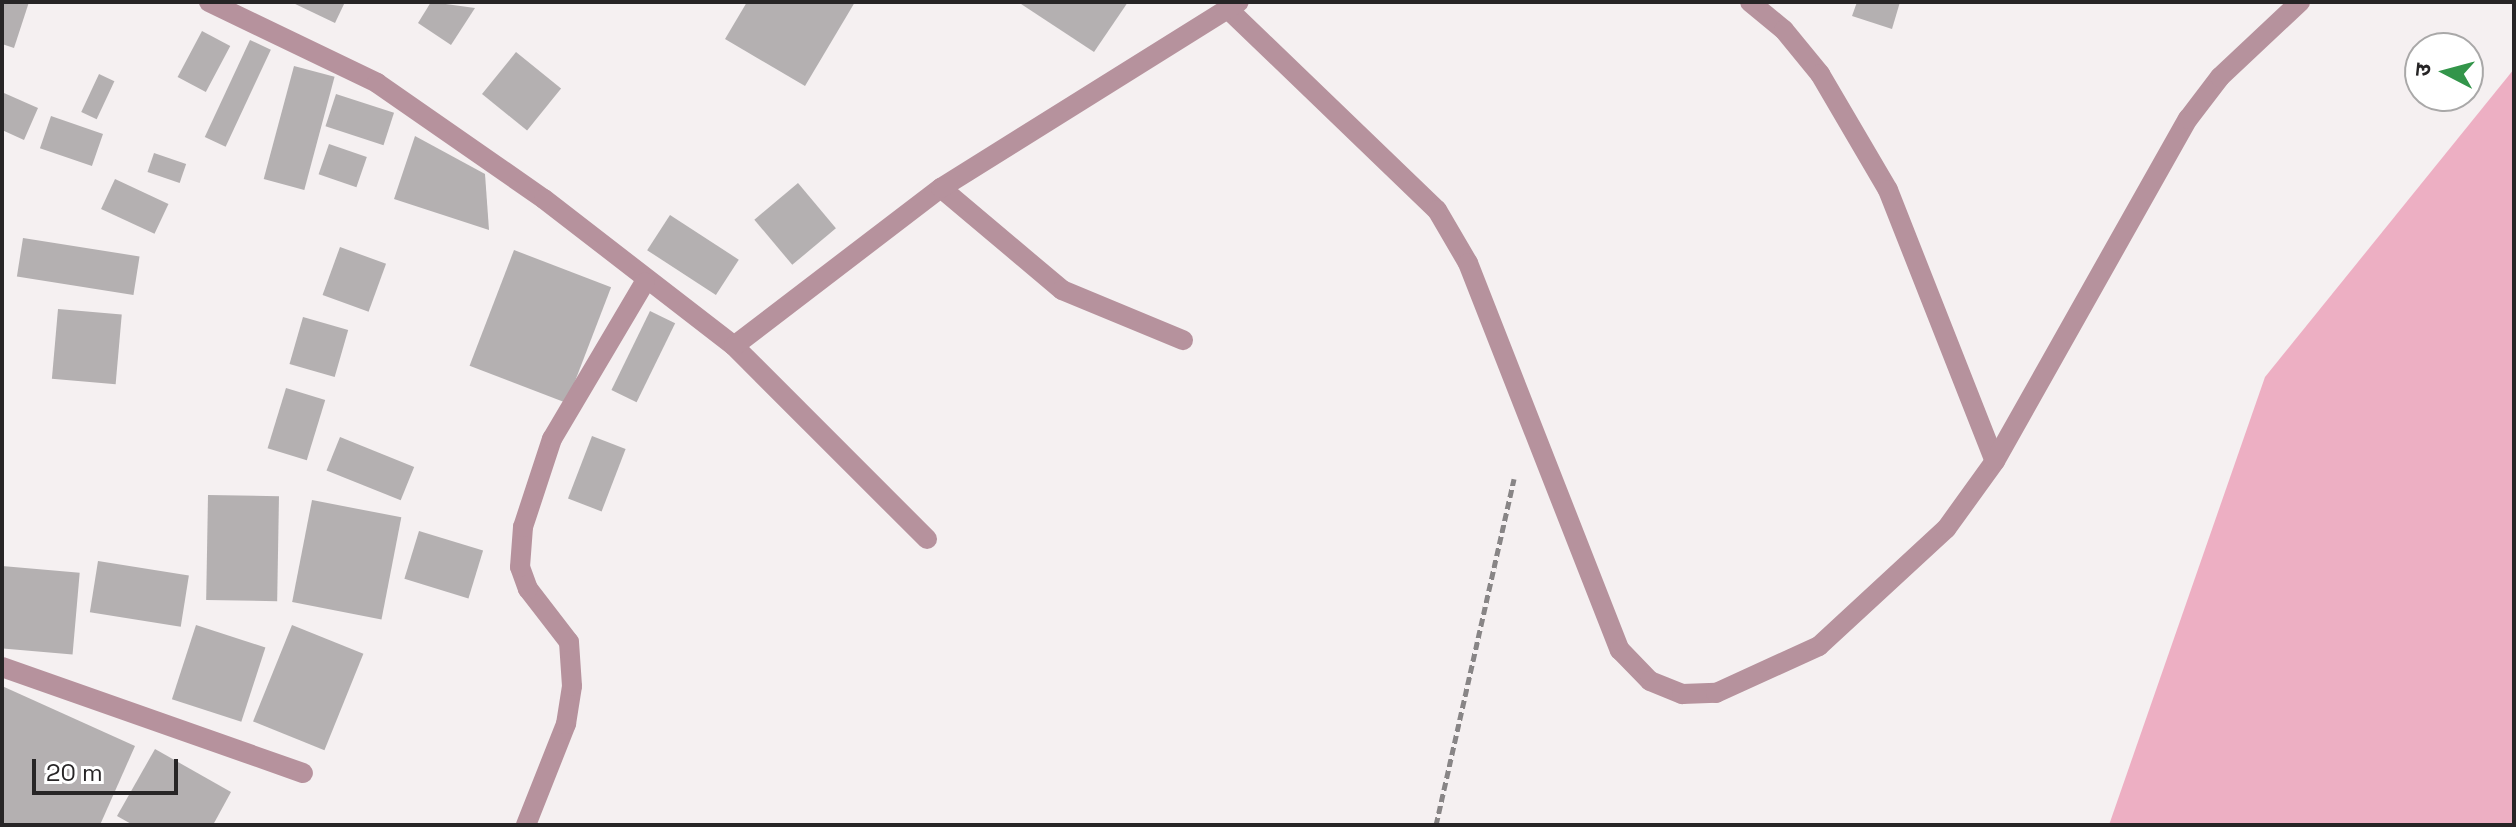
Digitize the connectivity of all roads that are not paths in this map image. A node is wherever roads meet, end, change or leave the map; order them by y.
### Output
1 (209, 2) edge
2 (1750, 2) edge
3 (2300, 2) edge
4 (232, 6) edge
5 (1235, 6) edge
6 (941, 188) junction
7 (645, 282) junction
8 (1183, 340) dead end
9 (734, 346) junction
10 (1995, 461) junction
11 (927, 539) dead end
12 (2, 667) edge
13 (303, 773) dead end
14 (526, 825) edge

1 - 4 street
2 - 10 street
3 - 10 street
4 - 7 street
5 - 6 street
5 - 10 street
6 - 8 street
6 - 9 street
7 - 9 street
7 - 14 street
9 - 11 street
12 - 13 street

